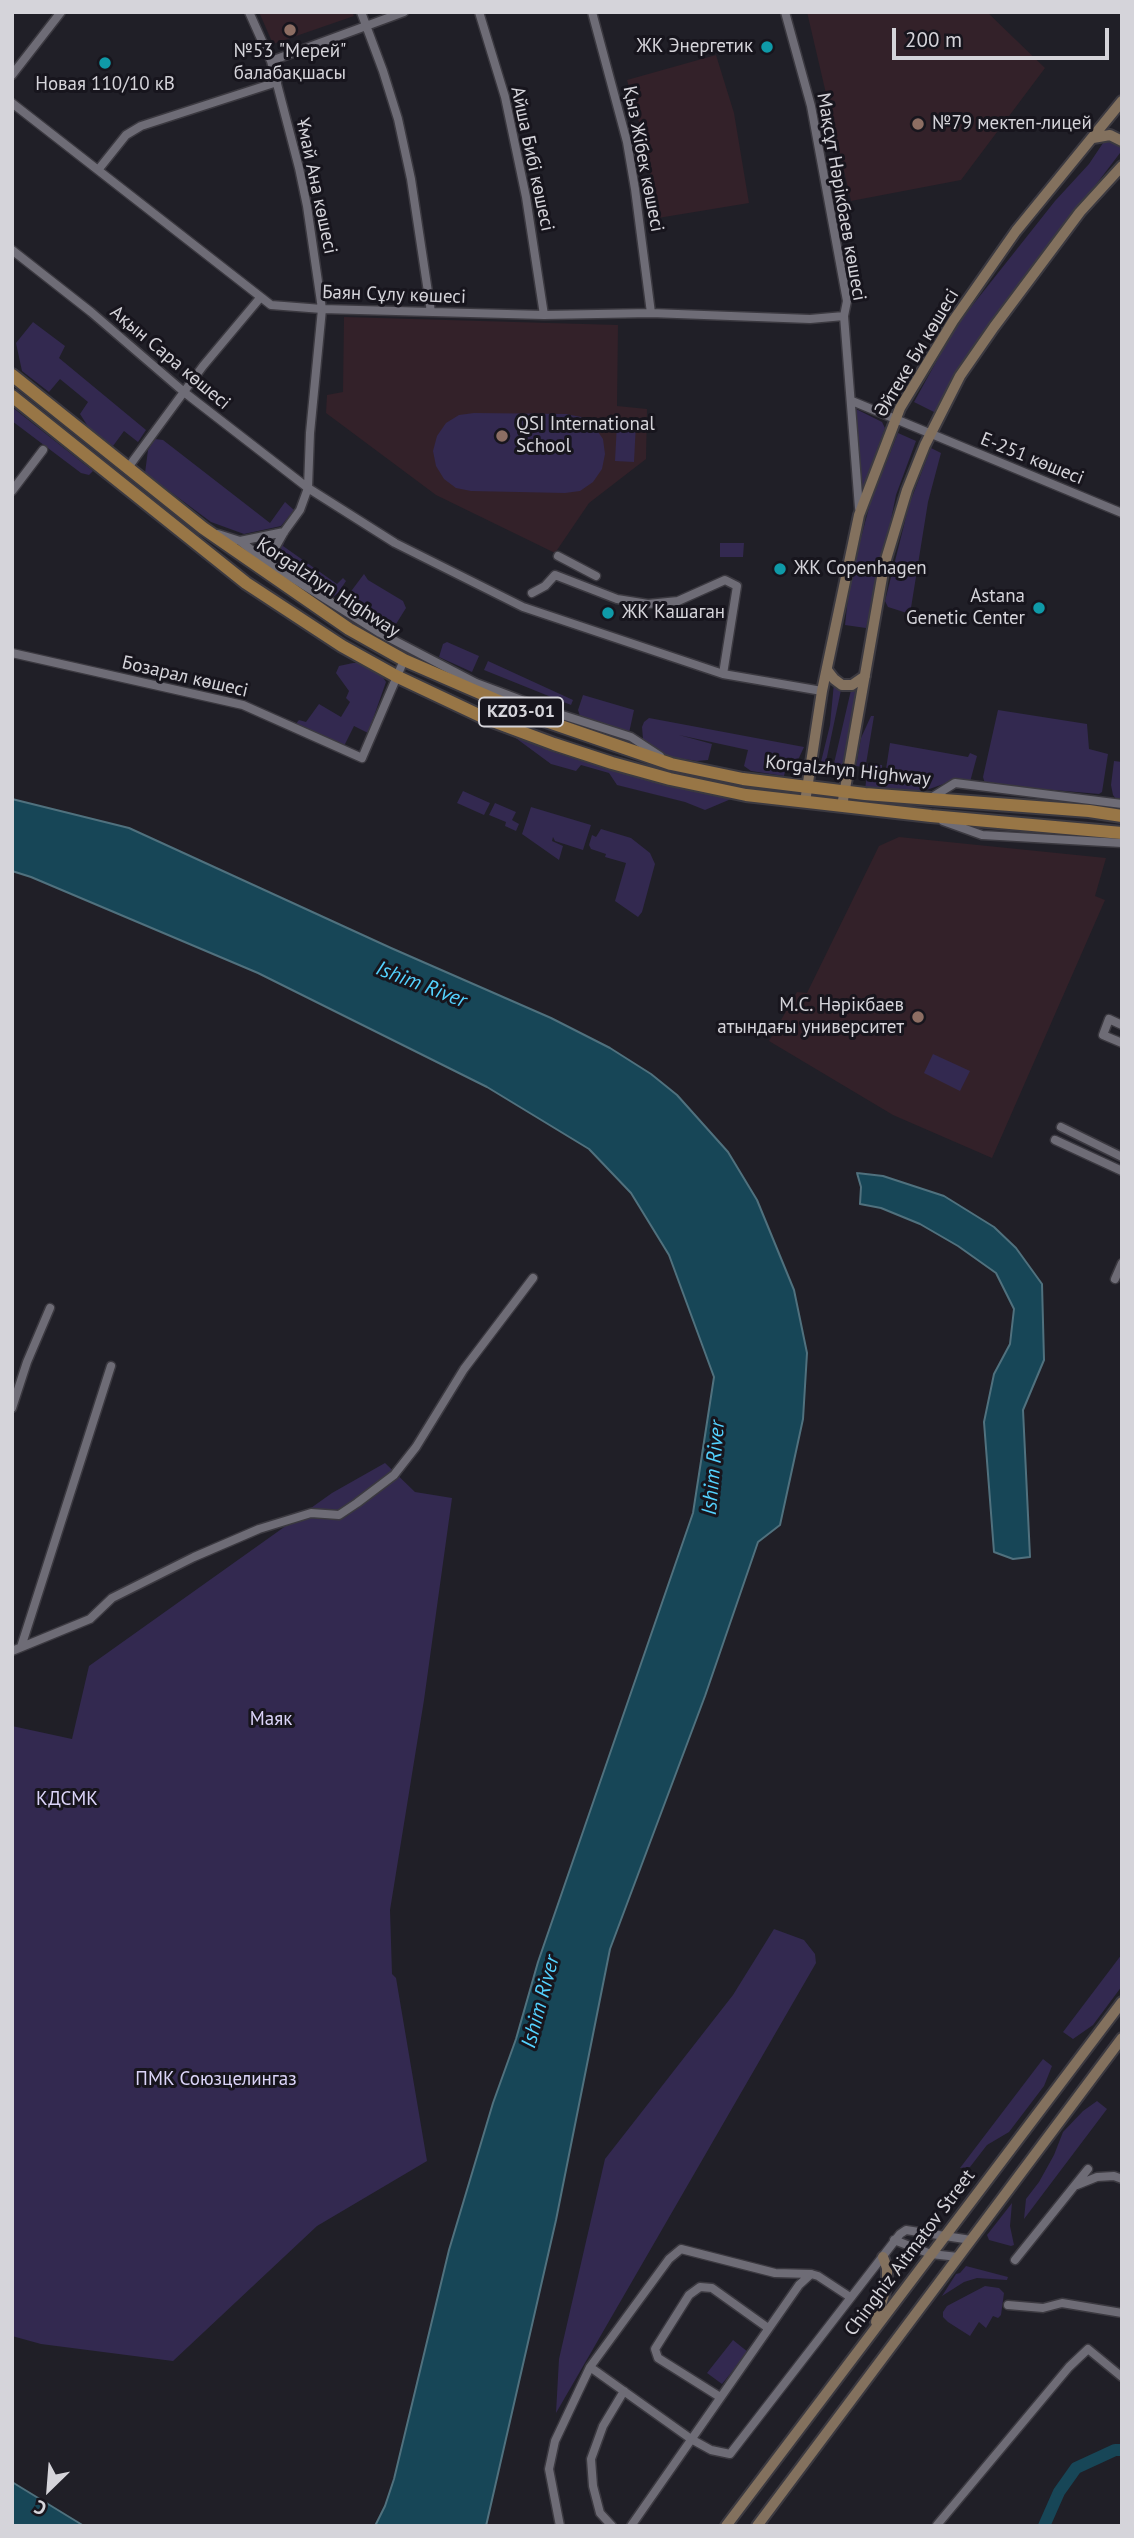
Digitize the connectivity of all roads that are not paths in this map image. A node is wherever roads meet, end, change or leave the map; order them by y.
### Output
1 (61, 12) edge
2 (249, 12) edge
3 (361, 12) edge
4 (404, 12) edge
5 (479, 12) edge
6 (592, 12) edge
7 (785, 12) edge
8 (366, 25) junction
9 (271, 61) junction
10 (12, 75) edge
11 (277, 82) junction
12 (1122, 101) edge
13 (12, 103) edge
14 (1093, 138) junction
15 (1122, 141) edge
16 (1122, 166) edge
17 (98, 170) junction
18 (12, 250) edge
19 (260, 298) junction
20 (322, 309) junction
21 (431, 312) junction
22 (651, 313) junction
23 (544, 315) junction
24 (844, 316) junction
25 (12, 375) edge
26 (184, 392) junction
27 (12, 396) edge
28 (852, 401) junction
29 (895, 420) junction
30 (930, 434) junction
31 (43, 450) dead end
32 (128, 469) junction
33 (118, 481) junction
34 (309, 488) junction
35 (12, 491) edge
36 (1122, 513) edge
37 (859, 515) junction
38 (203, 528) junction
39 (284, 532) junction
40 (240, 541) junction
41 (558, 556) dead end
42 (267, 562) junction
43 (596, 576) dead end
44 (532, 593) dead end
45 (12, 653) edge
46 (404, 660) junction
47 (827, 670) junction
48 (723, 674) junction
49 (396, 676) junction
50 (866, 676) junction
51 (822, 691) junction
52 (671, 764) junction
53 (808, 788) junction
54 (844, 792) junction
55 (929, 799) junction
56 (805, 802) junction
57 (1122, 804) edge
58 (842, 806) junction
59 (930, 816) junction
60 (1122, 816) edge
61 (1122, 833) edge
62 (1122, 843) edge
63 (1122, 1025) edge
64 (1122, 1043) edge
65 (1061, 1128) dead end
66 (1055, 1140) dead end
67 (1122, 1157) edge
68 (1122, 1171) edge
69 (1122, 1263) edge
70 (533, 1278) dead end
71 (1115, 1279) dead end
72 (50, 1308) dead end
73 (111, 1366) dead end
74 (12, 1408) edge
75 (21, 1647) junction
76 (12, 1651) edge
77 (1122, 2002) edge
78 (1122, 2038) edge
79 (1088, 2169) dead end
80 (1122, 2179) edge
81 (1077, 2185) junction
82 (944, 2237) junction
83 (894, 2240) junction
84 (971, 2240) junction
85 (931, 2254) junction
86 (883, 2257) junction
87 (958, 2257) junction
88 (1015, 2260) dead end
89 (811, 2274) junction
90 (850, 2297) junction
91 (1008, 2305) dead end
92 (1122, 2313) edge
93 (768, 2328) junction
94 (873, 2331) junction
95 (590, 2367) junction
96 (1122, 2377) edge
97 (624, 2391) junction
98 (720, 2397) junction
99 (691, 2439) junction
100 (937, 2525) edge
101 (560, 2526) edge
102 (612, 2526) edge
103 (631, 2526) edge
104 (726, 2526) edge
105 (757, 2526) edge

1 - 10 street
2 - 9 street, Ұмай Ана көшесі
3 - 8 street
4 - 8 street
5 - 23 street, Айша Бибі көшесі
6 - 22 street, Қыз Жібек көшесі
7 - 24 street, Мақсұт Нәрікбаев көшесі
8 - 9 street
8 - 21 street
9 - 11 street, Ұмай Ана көшесі
11 - 17 street
11 - 20 street, Ұмай Ана көшесі
12 - 14 street, Әйтеке Би көшесі
13 - 17 street, Баян Сұлу көшесі
14 - 15 street
14 - 29 street, Әйтеке Би көшесі
16 - 30 street
17 - 19 street, Баян Сұлу көшесі
18 - 26 street, Ақын Сара көшесі
19 - 20 street, Баян Сұлу көшесі
19 - 26 street
20 - 21 street, Баян Сұлу көшесі
20 - 34 street, Ұмай Ана көшесі
21 - 23 street, Баян Сұлу көшесі
22 - 23 street, Баян Сұлу көшесі
22 - 24 street, Баян Сұлу көшесі
24 - 28 street, Мақсұт Нәрікбаев көшесі
25 - 32 main road, Korgalzhyn Highway / KZ03-01
26 - 32 street
26 - 34 street, Ақын Сара көшесі
27 - 33 main road, Korgalzhyn Highway / KZ03-01
28 - 29 street, Е-251 көшесі
28 - 37 street, Мақсұт Нәрікбаев көшесі
29 - 30 street, Е-251 көшесі
29 - 37 street, Әйтеке Би көшесі
30 - 36 street, Е-251 көшесі
30 - 50 street
31 - 35 street
32 - 33 main road
32 - 38 main road, Korgalzhyn Highway / KZ03-01
33 - 49 main road, Korgalzhyn Highway / KZ03-01
34 - 39 street, Ұмай Ана көшесі
34 - 48 street, Ақын Сара көшесі
37 - 47 street, Әйтеке Би көшесі
38 - 40 street
38 - 46 main road, Korgalzhyn Highway / KZ03-01
39 - 40 street
39 - 42 street, Ұмай Ана көшесі
40 - 42 street
41 - 43 street
42 - 52 street
44 - 48 street
45 - 49 street, Бозарал көшесі
46 - 49 street, Бозарал көшесі
46 - 52 main road, Korgalzhyn Highway / KZ03-01
47 - 50 street
47 - 51 street, Әйтеке Би көшесі
48 - 51 street, Ақын Сара көшесі
49 - 56 main road, Korgalzhyn Highway / KZ03-01
50 - 54 street
51 - 53 street, Әйтеке Би көшесі
52 - 53 main road, Korgalzhyn Highway / KZ03-01
53 - 54 main road, Korgalzhyn Highway / KZ03-01
53 - 56 street, Әйтеке Би көшесі
54 - 55 main road, Korgalzhyn Highway / KZ03-01
54 - 58 street
55 - 57 street
55 - 60 main road, Korgalzhyn Highway / KZ03-01
56 - 58 main road, Korgalzhyn Highway / KZ03-01
58 - 59 main road, Korgalzhyn Highway / KZ03-01
59 - 61 main road, Korgalzhyn Highway / KZ03-01
59 - 62 street
63 - 64 street
65 - 67 street
66 - 68 street
69 - 71 street
70 - 75 street
72 - 74 street
73 - 75 street
75 - 76 street
77 - 82 street, Chinghiz Aitmatov Street
78 - 84 street, Chinghiz Aitmatov Street
79 - 81 street
80 - 81 street
81 - 88 street
82 - 83 street
82 - 84 street
82 - 85 street, Chinghiz Aitmatov Street
83 - 85 street
83 - 86 street
84 - 87 street, Chinghiz Aitmatov Street
85 - 87 street
85 - 94 street, Chinghiz Aitmatov Street
86 - 90 street
86 - 94 street
87 - 105 street, Chinghiz Aitmatov Street
89 - 90 street
89 - 93 street
89 - 95 street
90 - 99 street
91 - 92 street
93 - 98 street
93 - 98 street
94 - 104 street, Chinghiz Aitmatov Street
95 - 97 street
95 - 101 street
96 - 100 street
97 - 99 street
97 - 102 street
98 - 99 street
99 - 103 street

